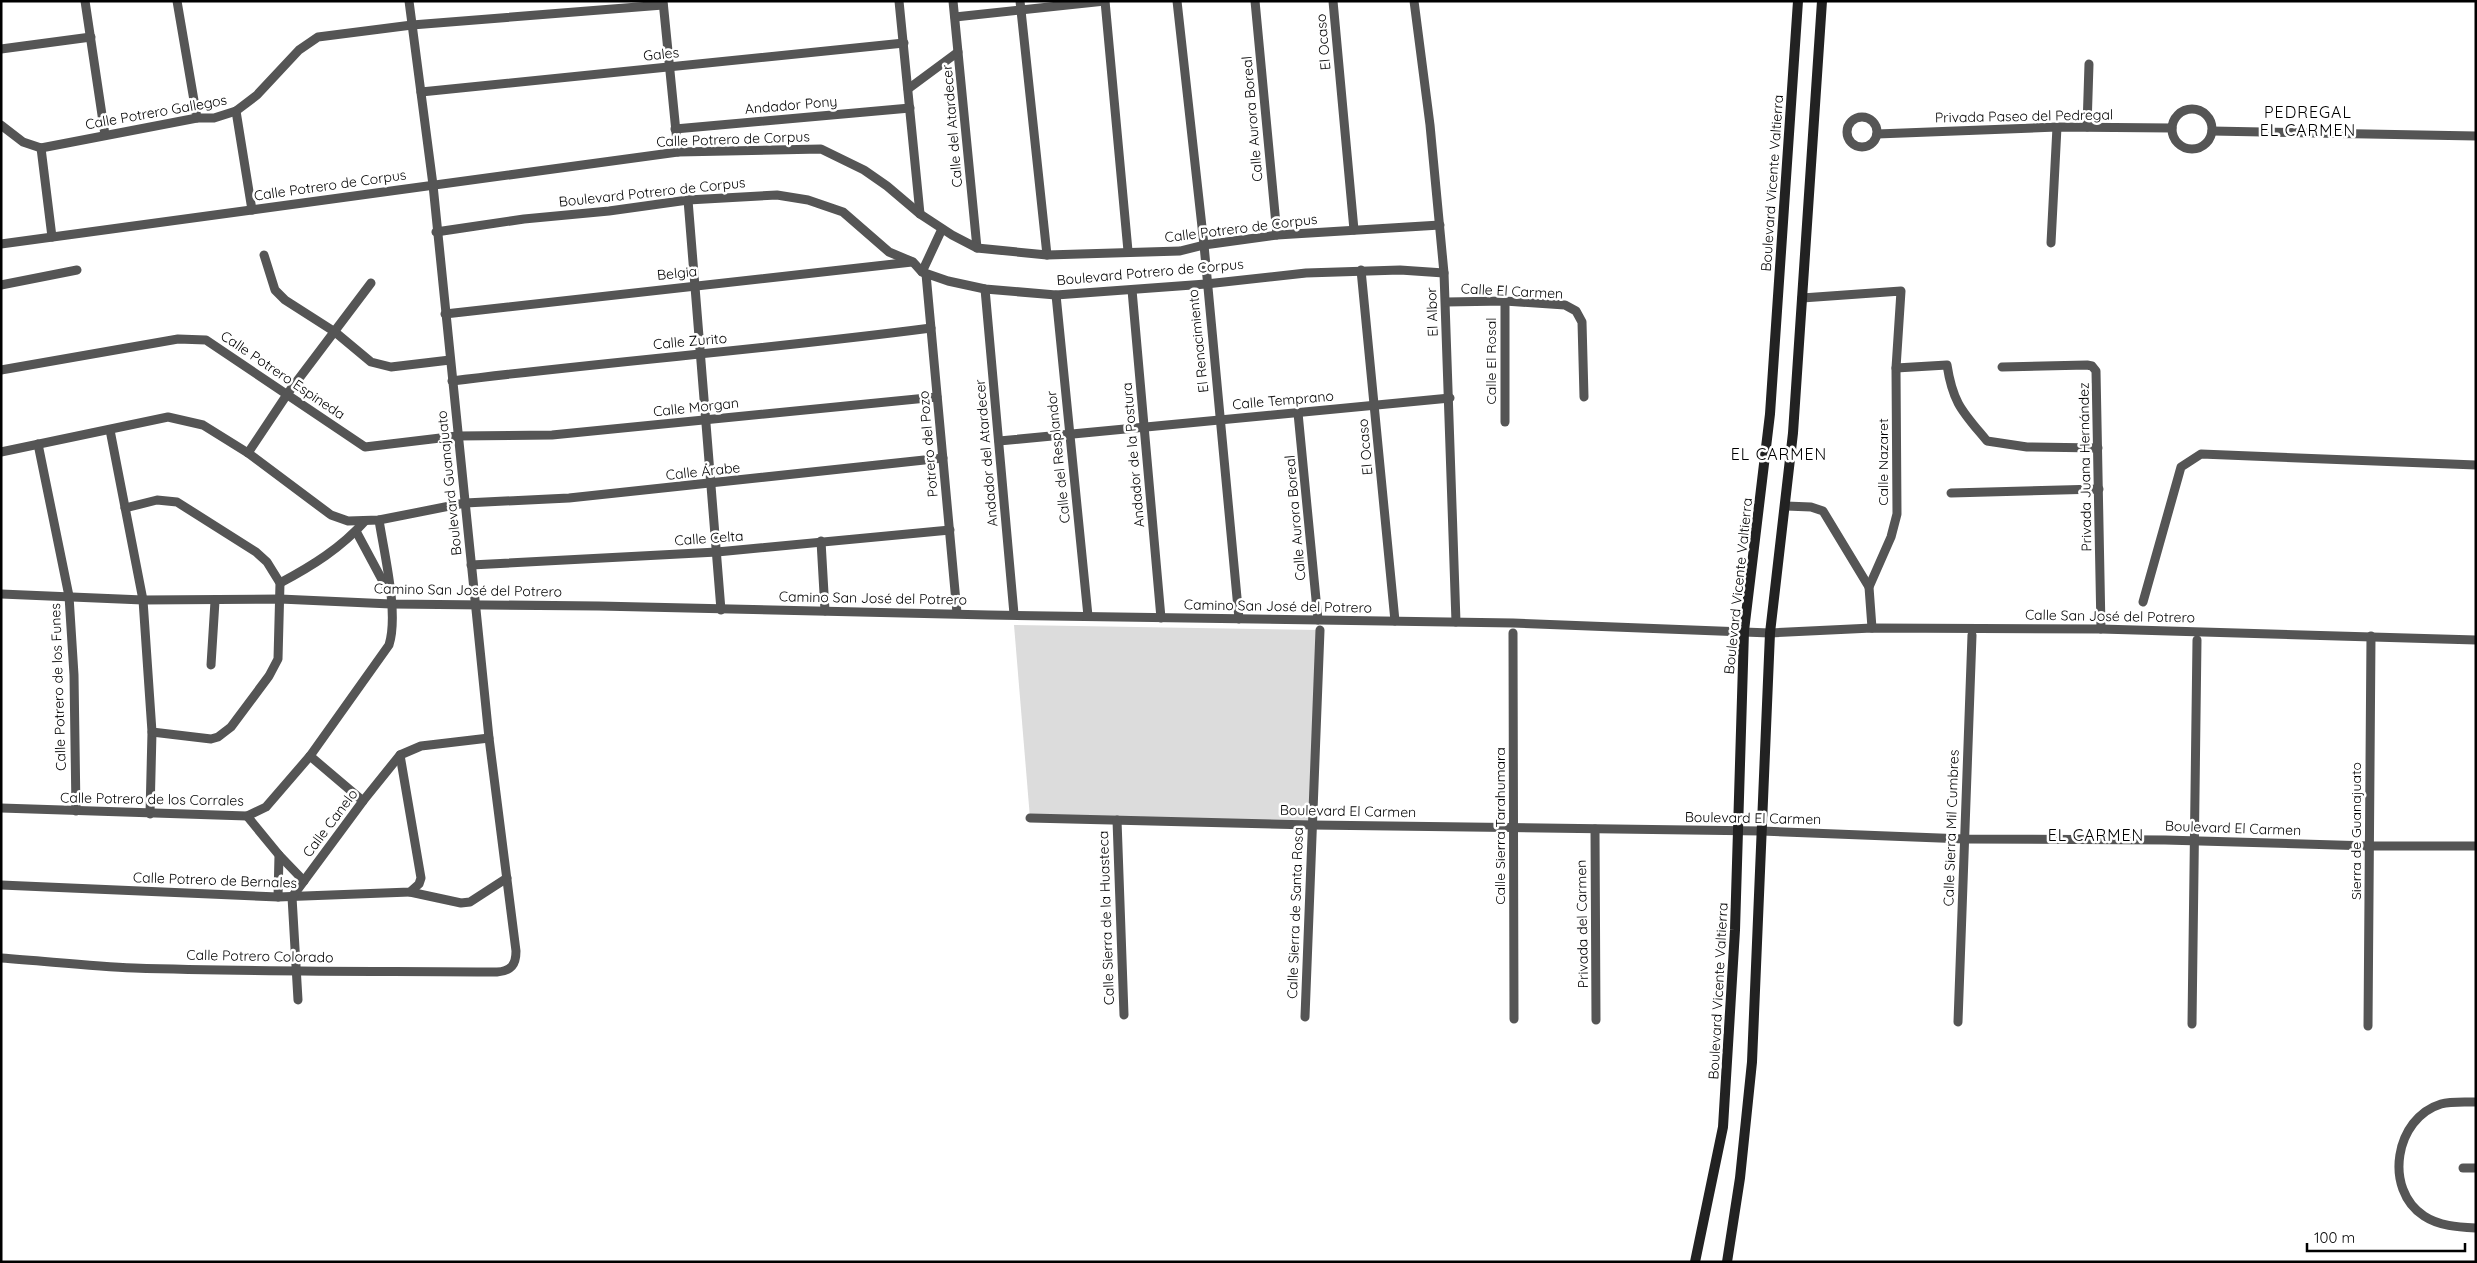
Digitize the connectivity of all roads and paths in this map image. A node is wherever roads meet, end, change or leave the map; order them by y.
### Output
1 (85, 1) edge
2 (178, 1) edge
3 (409, 1) edge
4 (900, 1) edge
5 (953, 1) edge
6 (1105, 1) edge
7 (1177, 1) edge
8 (1255, 1) edge
9 (1333, 1) edge
10 (1414, 1) edge
11 (1798, 1) edge
12 (1822, 1) edge
13 (663, 3) edge
14 (1021, 6) edge
15 (955, 17) junction
16 (412, 25) junction
17 (91, 36) junction
18 (904, 43) junction
19 (1, 49) edge
20 (958, 52) junction
21 (2089, 64) dead end
22 (669, 67) junction
23 (908, 89) junction
24 (421, 92) junction
25 (910, 108) junction
26 (236, 112) junction
27 (197, 118) junction
28 (1, 126) edge
29 (2057, 127) junction
30 (2087, 127) junction
31 (2172, 128) junction
32 (676, 129) junction
33 (2212, 131) junction
34 (1877, 134) dead end
35 (105, 136) junction
36 (2476, 136) edge
37 (42, 148) junction
38 (678, 152) junction
39 (433, 185) junction
40 (688, 200) junction
41 (252, 210) junction
42 (920, 214) junction
43 (1440, 225) junction
44 (942, 229) junction
45 (1354, 230) junction
46 (436, 232) junction
47 (1277, 235) junction
48 (52, 237) junction
49 (2052, 242) dead end
50 (1, 244) edge
51 (1204, 245) junction
52 (977, 248) junction
53 (1128, 251) junction
54 (264, 255) dead end
55 (1047, 255) junction
56 (913, 262) junction
57 (76, 270) dead end
58 (1362, 270) junction
59 (924, 273) junction
60 (1444, 273) junction
61 (1206, 280) junction
62 (372, 283) dead end
63 (1, 285) edge
64 (695, 285) junction
65 (985, 289) junction
66 (1132, 290) junction
67 (1056, 295) junction
68 (1802, 298) junction
69 (1505, 301) junction
70 (1446, 302) junction
71 (445, 314) junction
72 (931, 328) junction
73 (335, 332) junction
74 (701, 354) junction
75 (450, 360) junction
76 (2002, 367) dead end
77 (1896, 368) junction
78 (1, 370) edge
79 (452, 382) junction
80 (288, 393) junction
81 (937, 397) junction
82 (1450, 398) junction
83 (1584, 398) dead end
84 (1374, 405) junction
85 (1298, 413) junction
86 (706, 420) junction
87 (1220, 420) junction
88 (1505, 422) dead end
89 (1144, 427) junction
90 (110, 430) junction
91 (1070, 434) junction
92 (458, 436) junction
93 (999, 441) junction
94 (38, 444) junction
95 (2098, 448) junction
96 (1, 452) edge
97 (248, 453) junction
98 (943, 458) junction
99 (2476, 465) edge
100 (711, 484) junction
101 (2099, 489) junction
102 (1951, 493) dead end
103 (465, 503) junction
104 (1786, 506) junction
105 (125, 508) junction
106 (379, 520) junction
107 (365, 521) junction
108 (950, 530) junction
109 (356, 531) junction
110 (821, 541) junction
111 (717, 552) junction
112 (471, 565) junction
113 (280, 583) junction
114 (1869, 587) junction
115 (1, 594) edge
116 (390, 594) junction
117 (69, 596) junction
118 (280, 599) junction
119 (143, 600) junction
120 (215, 601) junction
121 (2142, 602) dead end
122 (391, 604) junction
123 (475, 605) junction
124 (722, 610) junction
125 (825, 611) junction
126 (957, 613) junction
127 (1014, 614) junction
128 (1088, 616) junction
129 (1162, 618) junction
130 (1239, 619) junction
131 (1318, 620) junction
132 (1395, 621) junction
133 (1456, 622) junction
134 (1872, 628) junction
135 (2101, 629) junction
136 (1320, 630) dead end
137 (1744, 631) junction
138 (1513, 633) dead end
139 (1770, 633) junction
140 (1972, 636) dead end
141 (2371, 636) junction
142 (2197, 640) dead end
143 (2476, 640) edge
144 (211, 665) dead end
145 (152, 732) junction
146 (489, 738) junction
147 (400, 755) junction
148 (310, 756) junction
149 (363, 801) junction
150 (1, 808) edge
151 (76, 811) junction
152 (150, 814) junction
153 (247, 816) junction
154 (1030, 818) dead end
155 (1117, 820) junction
156 (1312, 825) junction
157 (1513, 827) junction
158 (1595, 829) junction
159 (1739, 830) junction
160 (1762, 830) junction
161 (1965, 839) junction
162 (2194, 840) junction
163 (2370, 846) junction
164 (2476, 846) edge
165 (279, 855) junction
166 (507, 878) junction
167 (304, 881) junction
168 (1, 884) edge
169 (410, 892) junction
170 (278, 897) junction
171 (292, 897) junction
172 (1, 958) edge
173 (515, 962) joint
174 (296, 972) junction
175 (298, 1000) dead end
176 (1124, 1015) dead end
177 (1305, 1017) dead end
178 (1514, 1019) dead end
179 (1596, 1020) dead end
180 (1958, 1022) dead end
181 (2192, 1024) dead end
182 (2368, 1026) dead end
183 (2476, 1102) edge
184 (2463, 1168) dead end
185 (2476, 1168) edge
186 (2476, 1228) edge
187 (1695, 1262) edge
188 (1727, 1262) edge

1 - 17 street
2 - 27 street
3 - 16 street, Boulevard Guanajuato
4 - 18 street
5 - 15 street, Calle del Atardecer
6 - 14 street
6 - 53 street
7 - 51 street, El Renacimiento
8 - 47 street, Calle Aurora Boreal
9 - 45 street, El Ocaso
10 - 43 street, El Albor
11 - 137 main road, Boulevard Vicente Valtierra
12 - 68 main road
13 - 16 street, Calle Potrero Gallegos
13 - 22 street
14 - 15 street
14 - 55 street
15 - 20 street, Calle del Atardecer
16 - 24 street, Boulevard Guanajuato
16 - 26 street, Calle Potrero Gallegos
17 - 19 street
17 - 35 street
18 - 22 street, Gales
18 - 23 street
20 - 23 street
20 - 52 street, Calle del Atardecer
21 - 30 street
22 - 24 street, Gales
22 - 32 street
23 - 25 street
24 - 39 street, Boulevard Guanajuato
25 - 32 street, Andador Pony
25 - 42 street
26 - 27 street, Calle Potrero Gallegos
26 - 41 street
27 - 35 street, Calle Potrero Gallegos
28 - 37 street
29 - 30 street, Privada Paseo del Pedregal
29 - 34 street, Privada Paseo del Pedregal
29 - 49 street
30 - 31 street, Privada Paseo del Pedregal
31 - 33 street
31 - 33 street
32 - 38 street
33 - 36 street
35 - 37 street, Calle Potrero Gallegos
37 - 48 street
38 - 39 street, Calle Potrero de Corpus
38 - 42 street, Calle Potrero de Corpus
39 - 41 street, Calle Potrero de Corpus
39 - 46 street, Boulevard Guanajuato
40 - 46 street, Boulevard Potrero de Corpus
40 - 56 street, Boulevard Potrero de Corpus
40 - 64 street
41 - 48 street, Calle Potrero de Corpus
42 - 44 street, Calle Potrero de Corpus
43 - 45 street, Calle Potrero de Corpus
43 - 60 street, El Albor
44 - 52 street, Calle Potrero de Corpus
44 - 59 street
45 - 47 street, Calle Potrero de Corpus
46 - 71 street, Boulevard Guanajuato
47 - 51 street, Calle Potrero de Corpus
48 - 50 street, Calle Potrero de Corpus
51 - 53 street, Calle Potrero de Corpus
51 - 61 street, El Renacimiento
52 - 55 street, Calle Potrero de Corpus
53 - 55 street, Calle Potrero de Corpus
54 - 73 street
56 - 59 street, Boulevard Potrero de Corpus
56 - 64 street, Belgia
57 - 63 street
58 - 60 street, Boulevard Potrero de Corpus
58 - 61 street, Boulevard Potrero de Corpus
58 - 84 street, El Ocaso
59 - 65 street, Boulevard Potrero de Corpus
59 - 72 street, Potrero del Pozo
60 - 70 street, El Albor
61 - 66 street, Boulevard Potrero de Corpus
61 - 87 street, El Renacimiento
62 - 73 street
64 - 71 street, Belgia
64 - 74 street
65 - 67 street, Boulevard Potrero de Corpus
65 - 93 street, Andador del Atardecer
66 - 67 street, Boulevard Potrero de Corpus
66 - 89 street, Andador de la Postura
67 - 91 street, Calle del Resplandor
68 - 77 street, Calle Nazaret
68 - 104 main road
69 - 70 street, Calle El Carmen
69 - 83 street, Calle El Carmen
69 - 88 street, Calle El Rosal
70 - 82 street, El Albor
71 - 75 street, Boulevard Guanajuato
72 - 74 street, Calle Zurito
72 - 81 street, Potrero del Pozo
73 - 75 street
73 - 80 street
74 - 79 street, Calle Zurito
74 - 86 street
75 - 79 street, Boulevard Guanajuato
76 - 95 street, Privada Juana Hernández
77 - 95 street
77 - 114 street, Calle Nazaret
78 - 80 street, Calle Potrero Espineda
79 - 92 street, Boulevard Guanajuato
80 - 92 street, Calle Potrero Espineda
80 - 97 street
81 - 86 street, Calle Morgan
81 - 98 street, Potrero del Pozo
82 - 84 street, Calle Temprano
82 - 133 street, El Albor
84 - 85 street, Calle Temprano
84 - 132 street, El Ocaso
85 - 87 street, Calle Temprano
85 - 131 street, Calle Aurora Boreal
86 - 92 street, Calle Morgan
86 - 100 street
87 - 89 street, Calle Temprano
87 - 130 street, El Renacimiento
89 - 91 street, Calle Temprano
89 - 129 street, Andador de la Postura
90 - 94 street, Calle Árabe
90 - 97 street, Calle Árabe
90 - 105 street
91 - 93 street, Calle Temprano
91 - 128 street, Calle del Resplandor
92 - 103 street, Boulevard Guanajuato
93 - 127 street, Andador del Atardecer
94 - 96 street, Calle Árabe
94 - 117 street, Calle Potrero de los Funes
95 - 101 street, Privada Juana Hernández
97 - 107 street, Calle Árabe
98 - 100 street, Calle Árabe
98 - 108 street, Potrero del Pozo
99 - 121 street
100 - 103 street, Calle Árabe
100 - 111 street
101 - 102 street
101 - 135 street, Privada Juana Hernández
103 - 106 street, Calle Árabe
103 - 112 street, Boulevard Guanajuato
104 - 114 street
104 - 139 main road
105 - 113 street
105 - 119 street
106 - 107 street, Calle Árabe
106 - 116 street, Calle Potrero de los Corrales
107 - 109 street
108 - 110 street, Calle Celta
108 - 126 street, Potrero del Pozo
109 - 113 street
109 - 116 street
110 - 111 street, Calle Celta
110 - 125 street
111 - 112 street, Calle Celta
111 - 124 street
112 - 123 street, Boulevard Guanajuato
113 - 118 street
114 - 134 street, Calle Nazaret
115 - 117 street, Camino San José del Potrero
116 - 122 street, Calle Potrero de los Corrales
117 - 119 street, Camino San José del Potrero
117 - 151 street, Calle Potrero de los Funes
118 - 120 street, Camino San José del Potrero
118 - 122 street, Camino San José del Potrero
118 - 145 street
119 - 120 street, Camino San José del Potrero
119 - 145 street
120 - 144 street
122 - 123 street, Camino San José del Potrero
122 - 148 street, Calle Potrero de los Corrales
123 - 124 street, Camino San José del Potrero
123 - 146 street, Boulevard Guanajuato
124 - 125 street, Camino San José del Potrero
125 - 126 street, Camino San José del Potrero
126 - 127 street, Camino San José del Potrero
127 - 128 street, Camino San José del Potrero
128 - 129 street, Camino San José del Potrero
129 - 130 street, Camino San José del Potrero
130 - 131 street, Camino San José del Potrero
131 - 132 street, Camino San José del Potrero
132 - 133 street, Camino San José del Potrero
133 - 137 street, Camino San José del Potrero
134 - 135 street, Calle San José del Potrero
134 - 139 street, Calle San José del Potrero
135 - 141 street, Calle San José del Potrero
136 - 156 street, Calle Sierra de Santa Rosa
137 - 139 street, Calle San José del Potrero
137 - 159 main road, Boulevard Vicente Valtierra
138 - 157 street, Calle Sierra Tarahumara
139 - 160 main road
140 - 161 street, Calle Sierra Mil Cumbres
141 - 143 street, Calle San José del Potrero
141 - 163 street, Sierra de Guanajuato
142 - 162 street
145 - 152 street
146 - 147 street, Calle Canelo
146 - 166 street, Boulevard Guanajuato
147 - 149 street, Calle Canelo
147 - 169 street
148 - 149 street
148 - 153 street, Calle Potrero de los Corrales
149 - 167 street, Calle Canelo
150 - 151 street, Calle Potrero de los Corrales
151 - 152 street, Calle Potrero de los Corrales
152 - 153 street, Calle Potrero de los Corrales
153 - 165 street
154 - 155 street, Boulevard El Carmen
155 - 156 street, Boulevard El Carmen
155 - 176 street, Calle Sierra de la Huasteca
156 - 157 street, Boulevard El Carmen
156 - 177 street, Calle Sierra de Santa Rosa
157 - 158 street, Boulevard El Carmen
157 - 178 street, Calle Sierra Tarahumara
158 - 159 street, Boulevard El Carmen
158 - 179 street, Privada del Carmen
159 - 160 street, Boulevard El Carmen
159 - 187 main road, Boulevard Vicente Valtierra
160 - 161 street, Boulevard El Carmen
160 - 188 main road
161 - 162 street, Boulevard El Carmen
161 - 180 street, Calle Sierra Mil Cumbres
162 - 163 street, Boulevard El Carmen
162 - 181 street
163 - 164 street, Boulevard El Carmen
163 - 182 street, Sierra de Guanajuato
165 - 167 street
165 - 170 street
166 - 169 street, Calle Potrero de Bernales
166 - 173 street, Boulevard Guanajuato
167 - 171 street, Calle Canelo
168 - 170 street, Calle Potrero de Bernales
169 - 171 street, Calle Potrero de Bernales
170 - 171 street, Calle Potrero de Bernales
171 - 174 street
172 - 174 street, Calle Potrero Colorado
173 - 174 street, Calle Potrero Colorado
174 - 175 street
183 - 186 street
184 - 185 street

